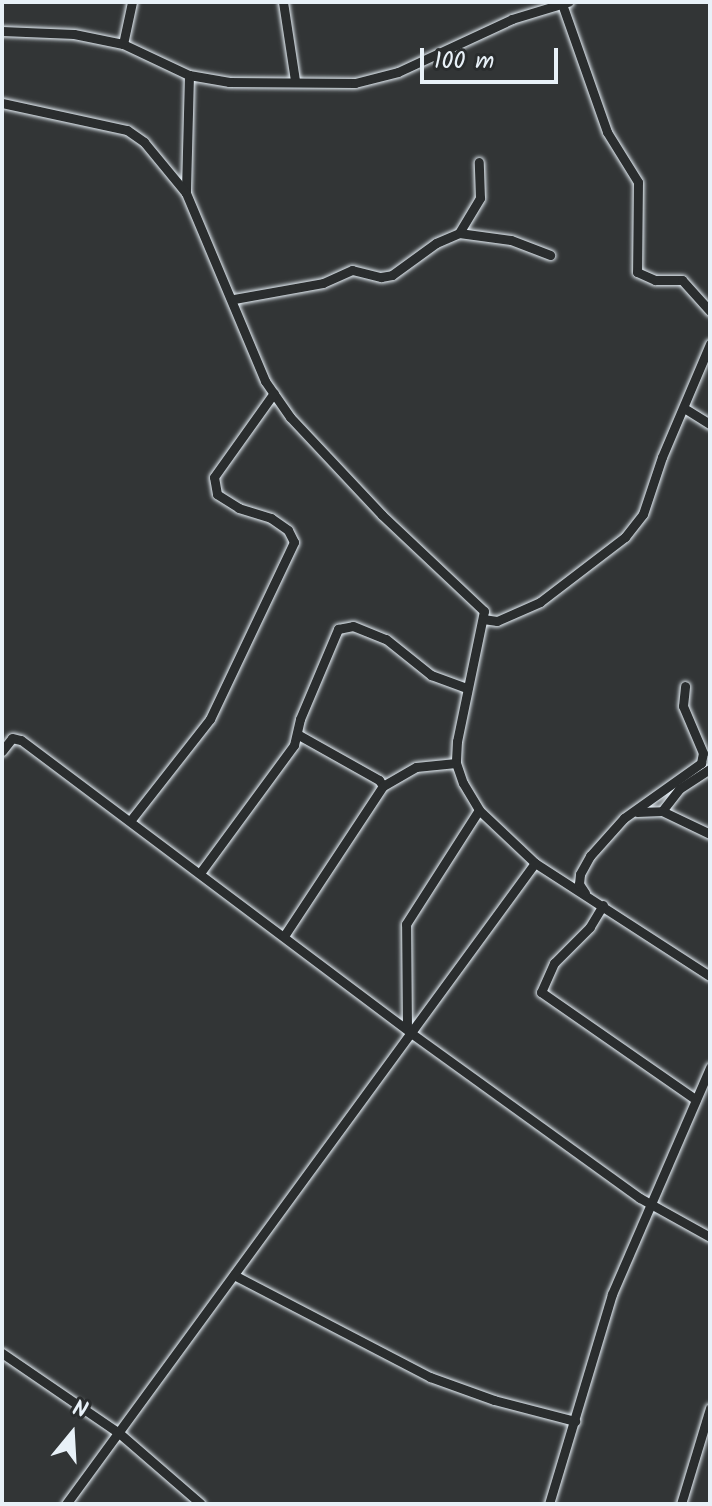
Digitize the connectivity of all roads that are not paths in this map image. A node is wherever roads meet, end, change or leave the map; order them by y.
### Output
1 (132, 2) edge
2 (283, 2) edge
3 (565, 3) edge
4 (2, 31) edge
5 (123, 44) junction
6 (189, 75) junction
7 (295, 80) junction
8 (2, 103) edge
9 (479, 162) dead end
10 (186, 193) junction
11 (459, 233) junction
12 (550, 255) dead end
13 (234, 299) junction
14 (710, 311) edge
15 (710, 344) edge
16 (274, 393) junction
17 (684, 408) junction
18 (710, 424) edge
19 (483, 619) junction
20 (685, 686) dead end
21 (466, 688) junction
22 (297, 734) junction
23 (2, 751) edge
24 (456, 763) junction
25 (710, 769) edge
26 (383, 786) junction
27 (479, 810) junction
28 (662, 811) junction
29 (630, 814) junction
30 (130, 821) junction
31 (710, 834) edge
32 (535, 863) junction
33 (200, 873) junction
34 (585, 893) junction
35 (603, 905) junction
36 (284, 936) junction
37 (710, 976) edge
38 (409, 1031) junction
39 (710, 1067) edge
40 (695, 1099) junction
41 (650, 1203) junction
42 (710, 1237) edge
43 (234, 1275) junction
44 (2, 1353) edge
45 (710, 1408) edge
46 (575, 1421) junction
47 (119, 1433) junction
48 (66, 1504) edge
49 (201, 1504) edge
50 (549, 1504) edge
51 (681, 1504) edge

1 - 5 street
2 - 7 street
3 - 7 street
3 - 14 street
4 - 5 street
5 - 6 street
6 - 7 street
6 - 10 street
8 - 10 street
9 - 11 street
10 - 13 street
11 - 12 street
11 - 13 street
13 - 16 street
15 - 17 street
16 - 19 street
16 - 30 street
17 - 18 street
17 - 19 street
19 - 21 street
20 - 29 street
21 - 22 street
21 - 24 street
22 - 26 street
22 - 33 street
23 - 30 street
24 - 26 street
24 - 27 street
25 - 28 street
26 - 36 street
27 - 32 street
27 - 38 street
28 - 29 street
28 - 31 street
29 - 34 street
30 - 33 street
32 - 34 street
32 - 38 street
33 - 36 street
34 - 35 street
35 - 37 street
35 - 40 street
36 - 38 street
38 - 41 street
38 - 43 street
39 - 40 street
40 - 41 street
41 - 42 street
41 - 46 street
43 - 46 street
43 - 47 street
44 - 47 street
45 - 51 street
46 - 50 street
47 - 48 street
47 - 49 street

